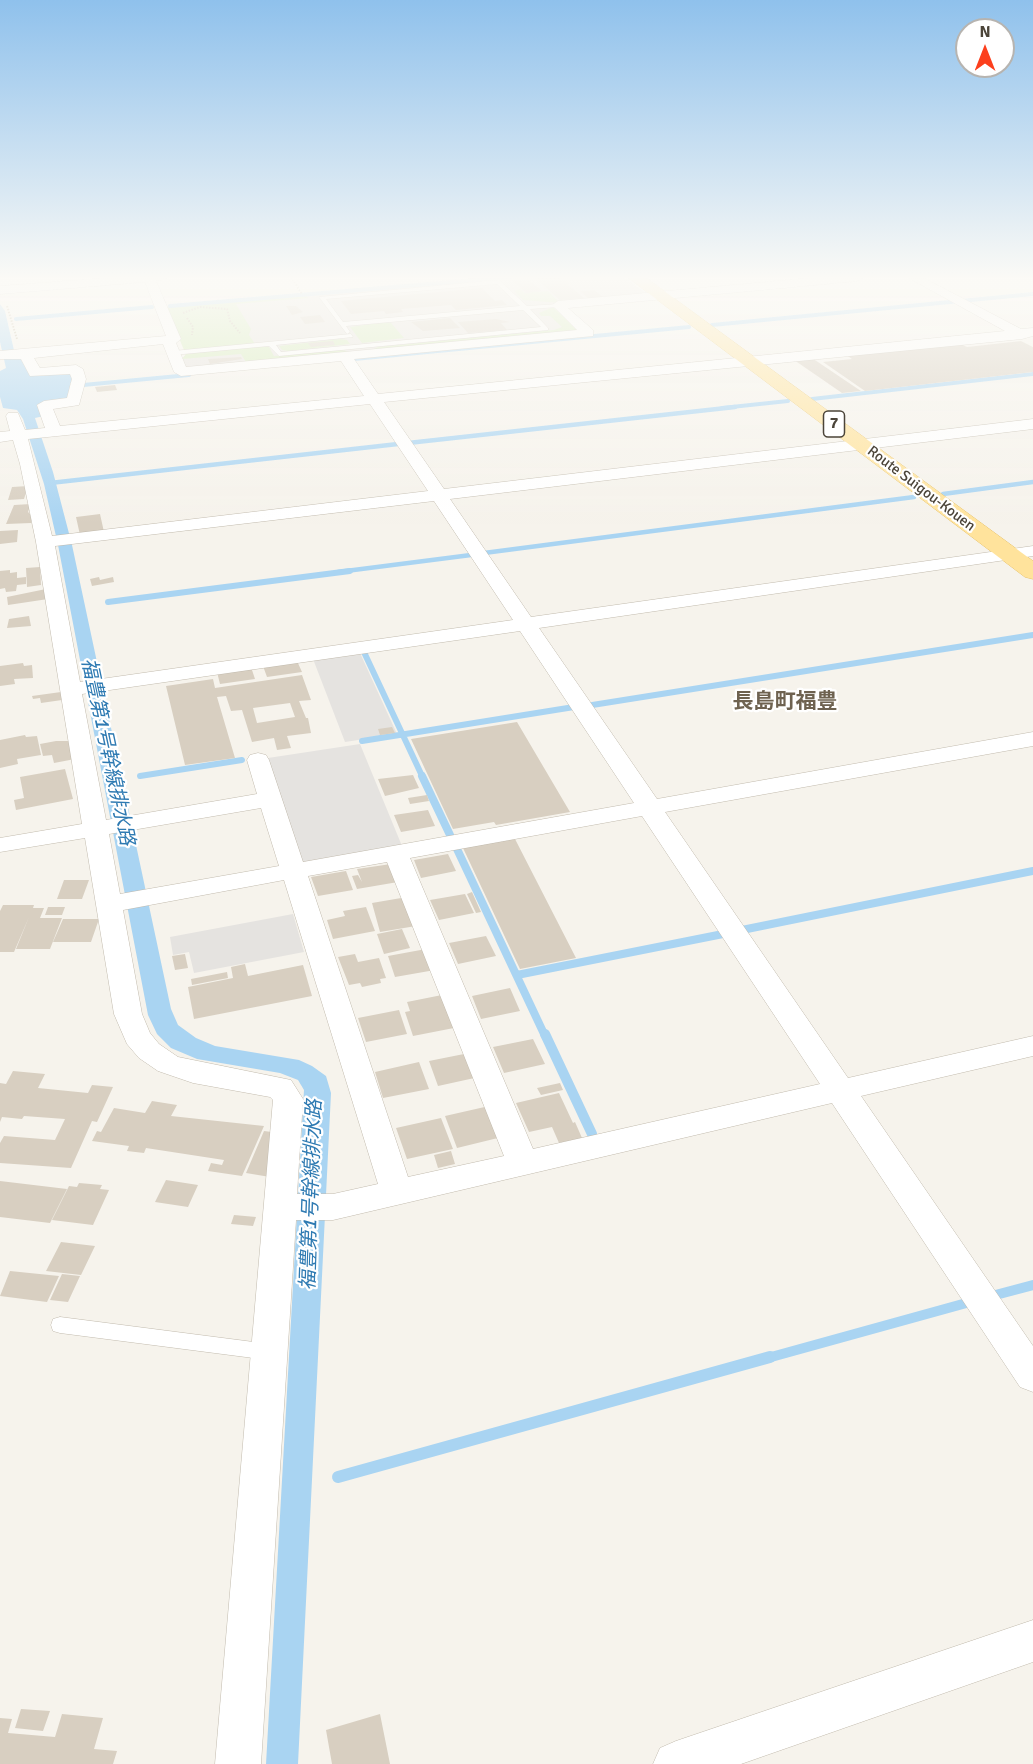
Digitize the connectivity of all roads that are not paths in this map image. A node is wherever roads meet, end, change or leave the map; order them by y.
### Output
1 (27, 359) edge
2 (176, 359) edge
3 (330, 359) edge
4 (347, 359) edge
5 (766, 359) edge
6 (749, 361) junction
7 (374, 399) junction
8 (13, 416) dead end
9 (1033, 424) edge
10 (50, 433) junction
11 (22, 436) junction
12 (0, 437) edge
13 (860, 444) junction
14 (438, 495) junction
15 (47, 542) junction
16 (1033, 550) edge
17 (1009, 554) junction
18 (1033, 572) edge
19 (525, 624) junction
20 (76, 688) junction
21 (1033, 739) edge
22 (258, 760) dead end
23 (271, 799) junction
24 (649, 807) junction
25 (99, 828) junction
26 (0, 845) edge
27 (396, 853) junction
28 (294, 871) junction
29 (114, 903) junction
30 (1033, 1046) edge
31 (841, 1091) junction
32 (523, 1163) junction
33 (397, 1192) junction
34 (284, 1207) junction
35 (60, 1324) dead end
36 (269, 1352) junction
37 (1033, 1376) edge
38 (1033, 1641) edge
39 (238, 1764) edge
40 (676, 1764) edge

1 - 10 street
2 - 3 street
4 - 7 street
5 - 6 street
6 - 7 street
6 - 13 main road, Route Suigou-Kouen / 7
7 - 10 street
7 - 14 street
8 - 11 street
9 - 13 street
10 - 11 street
11 - 12 street
11 - 15 street
13 - 14 street
13 - 17 main road, Route Suigou-Kouen / 7
14 - 15 street
14 - 19 street
15 - 20 street
16 - 17 street
17 - 18 main road, Route Suigou-Kouen / 7
17 - 19 street
19 - 20 street
19 - 24 street
20 - 25 street
21 - 24 street
22 - 23 street
23 - 25 street
23 - 28 street
24 - 27 street
24 - 31 street
25 - 26 street
25 - 29 street
27 - 28 street
27 - 32 street
28 - 29 street
28 - 33 street
29 - 34 street
30 - 31 street
31 - 32 street
31 - 37 street
32 - 33 street
33 - 34 street
34 - 36 street
35 - 36 lane
36 - 39 street
38 - 40 street

